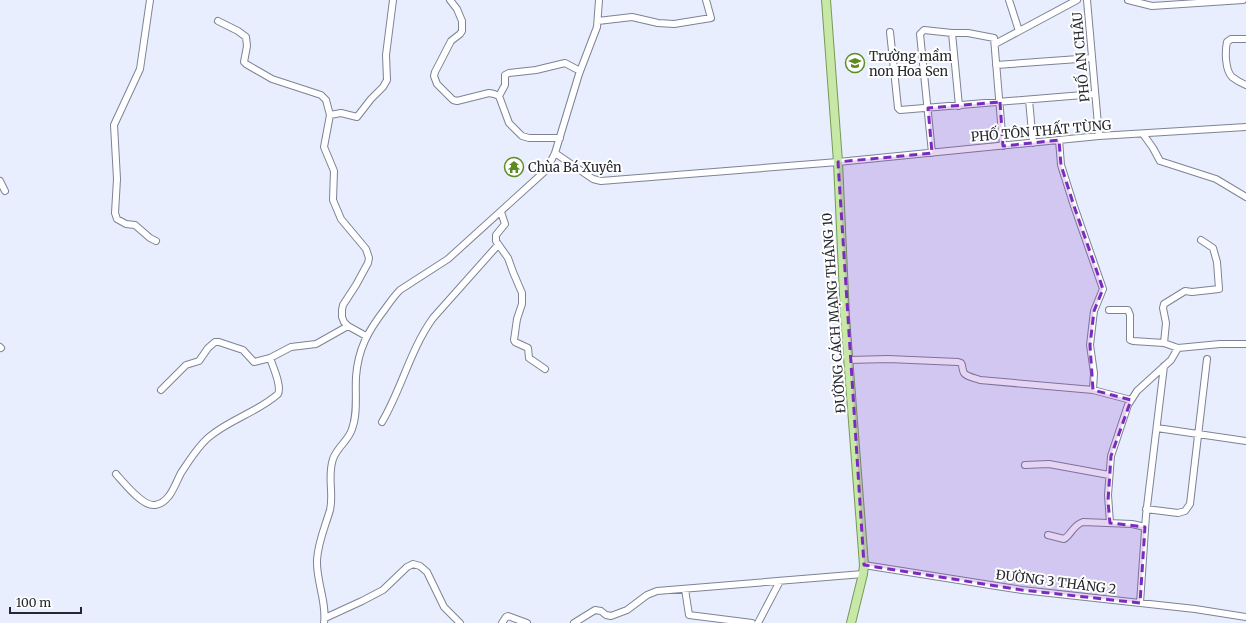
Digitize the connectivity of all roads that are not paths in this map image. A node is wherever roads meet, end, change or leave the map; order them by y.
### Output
1 (150, 0) edge
2 (393, 0) edge
3 (450, 0) edge
4 (599, 0) edge
5 (706, 0) edge
6 (826, 0) edge
7 (1009, 0) edge
8 (1077, 0) edge
9 (1087, 0) edge
10 (1128, 0) edge
11 (1243, 0) edge
12 (1189, 2) edge
13 (1152, 3) edge
14 (218, 21) dead end
15 (598, 21) junction
16 (1020, 31) junction
17 (890, 32) dead end
18 (952, 34) junction
19 (1246, 39) edge
20 (995, 44) junction
21 (1092, 58) junction
22 (996, 66) junction
23 (580, 70) junction
24 (1246, 85) edge
25 (1095, 94) junction
26 (499, 96) junction
27 (1029, 100) junction
28 (1000, 102) junction
29 (959, 106) junction
30 (928, 108) junction
31 (330, 115) junction
32 (1246, 127) edge
33 (1143, 134) junction
34 (1099, 136) junction
35 (560, 138) junction
36 (1059, 140) junction
37 (1033, 143) junction
38 (1003, 146) junction
39 (555, 153) junction
40 (932, 153) junction
41 (838, 162) junction
42 (0, 181) edge
43 (5, 191) dead end
44 (1246, 197) edge
45 (501, 212) junction
46 (1201, 240) dead end
47 (156, 241) dead end
48 (498, 245) junction
49 (1109, 310) dead end
50 (348, 326) junction
51 (366, 336) junction
52 (1164, 343) junction
53 (1246, 344) edge
54 (1178, 348) junction
55 (270, 358) junction
56 (1207, 359) dead end
57 (848, 360) junction
58 (1164, 366) junction
59 (545, 369) dead end
60 (161, 390) dead end
61 (1093, 390) junction
62 (1131, 400) junction
63 (382, 422) dead end
64 (1157, 428) junction
65 (1199, 435) junction
66 (1246, 441) edge
67 (1025, 465) dead end
68 (116, 474) dead end
69 (1109, 475) junction
70 (1146, 510) junction
71 (1110, 523) junction
72 (1145, 527) junction
73 (1048, 535) dead end
74 (864, 570) junction
75 (780, 581) junction
76 (685, 589) junction
77 (1140, 603) junction
78 (1246, 617) edge
79 (324, 621) edge
80 (716, 621) edge
81 (460, 623) edge
82 (502, 623) edge
83 (526, 623) edge
84 (574, 623) edge
85 (752, 623) edge
86 (758, 623) edge
87 (850, 623) edge

1 - 47 street
2 - 31 street
3 - 26 street
4 - 15 street
5 - 15 street
6 - 41 main road, ĐƯỜNG CÁCH MẠNG THÁNG 10
7 - 16 street
8 - 16 street
9 - 21 street, PHỐ AN CHÂU
10 - 13 street
11 - 12 street
12 - 13 street
14 - 31 street
15 - 23 street
16 - 20 street
17 - 30 street
18 - 20 street
18 - 29 street
18 - 30 street
19 - 24 street
20 - 22 street
21 - 22 street
21 - 25 street, PHỐ AN CHÂU
22 - 28 street
23 - 26 street
23 - 35 street
25 - 27 street
25 - 34 street, PHỐ AN CHÂU
26 - 35 street
27 - 28 street
27 - 37 street
28 - 29 street
28 - 38 street
29 - 30 street
30 - 40 street
31 - 50 street
32 - 33 street, PHỐ TÔN THẤT TÙNG
33 - 34 street, PHỐ TÔN THẤT TÙNG
33 - 44 street
34 - 36 street, PHỐ TÔN THẤT TÙNG
35 - 39 street
36 - 37 street, PHỐ TÔN THẤT TÙNG
36 - 61 street
37 - 38 street, PHỐ TÔN THẤT TÙNG
38 - 40 street, PHỐ TÔN THẤT TÙNG
39 - 41 street, PHỐ TÔN THẤT TÙNG
39 - 45 street
40 - 41 street, PHỐ TÔN THẤT TÙNG
41 - 57 main road, ĐƯỜNG CÁCH MẠNG THÁNG 10
42 - 43 street
45 - 48 street
45 - 51 street
46 - 52 street
48 - 59 street
48 - 63 street
49 - 52 street
50 - 51 street
50 - 55 street
51 - 79 street
52 - 54 street
53 - 54 street
54 - 58 street
55 - 60 street
55 - 68 street
56 - 65 street
57 - 61 street
57 - 74 main road, ĐƯỜNG CÁCH MẠNG THÁNG 10
58 - 62 street
58 - 64 street
61 - 62 street
62 - 69 street
64 - 65 street
64 - 70 street
65 - 66 street
65 - 70 street
67 - 69 street
69 - 71 street
70 - 72 street
71 - 72 street
71 - 73 street
72 - 77 street
74 - 75 street, ĐƯỜNG 3 THÁNG 2
74 - 77 street, ĐƯỜNG 3 THÁNG 2
74 - 87 main road, ĐƯỜNG CÁCH MẠNG THÁNG 10
75 - 76 street, ĐƯỜNG 3 THÁNG 2
75 - 86 street
76 - 80 street
76 - 84 street, ĐƯỜNG 3 THÁNG 2
77 - 78 street, ĐƯỜNG 3 THÁNG 2
79 - 81 street
80 - 85 street
82 - 83 street

